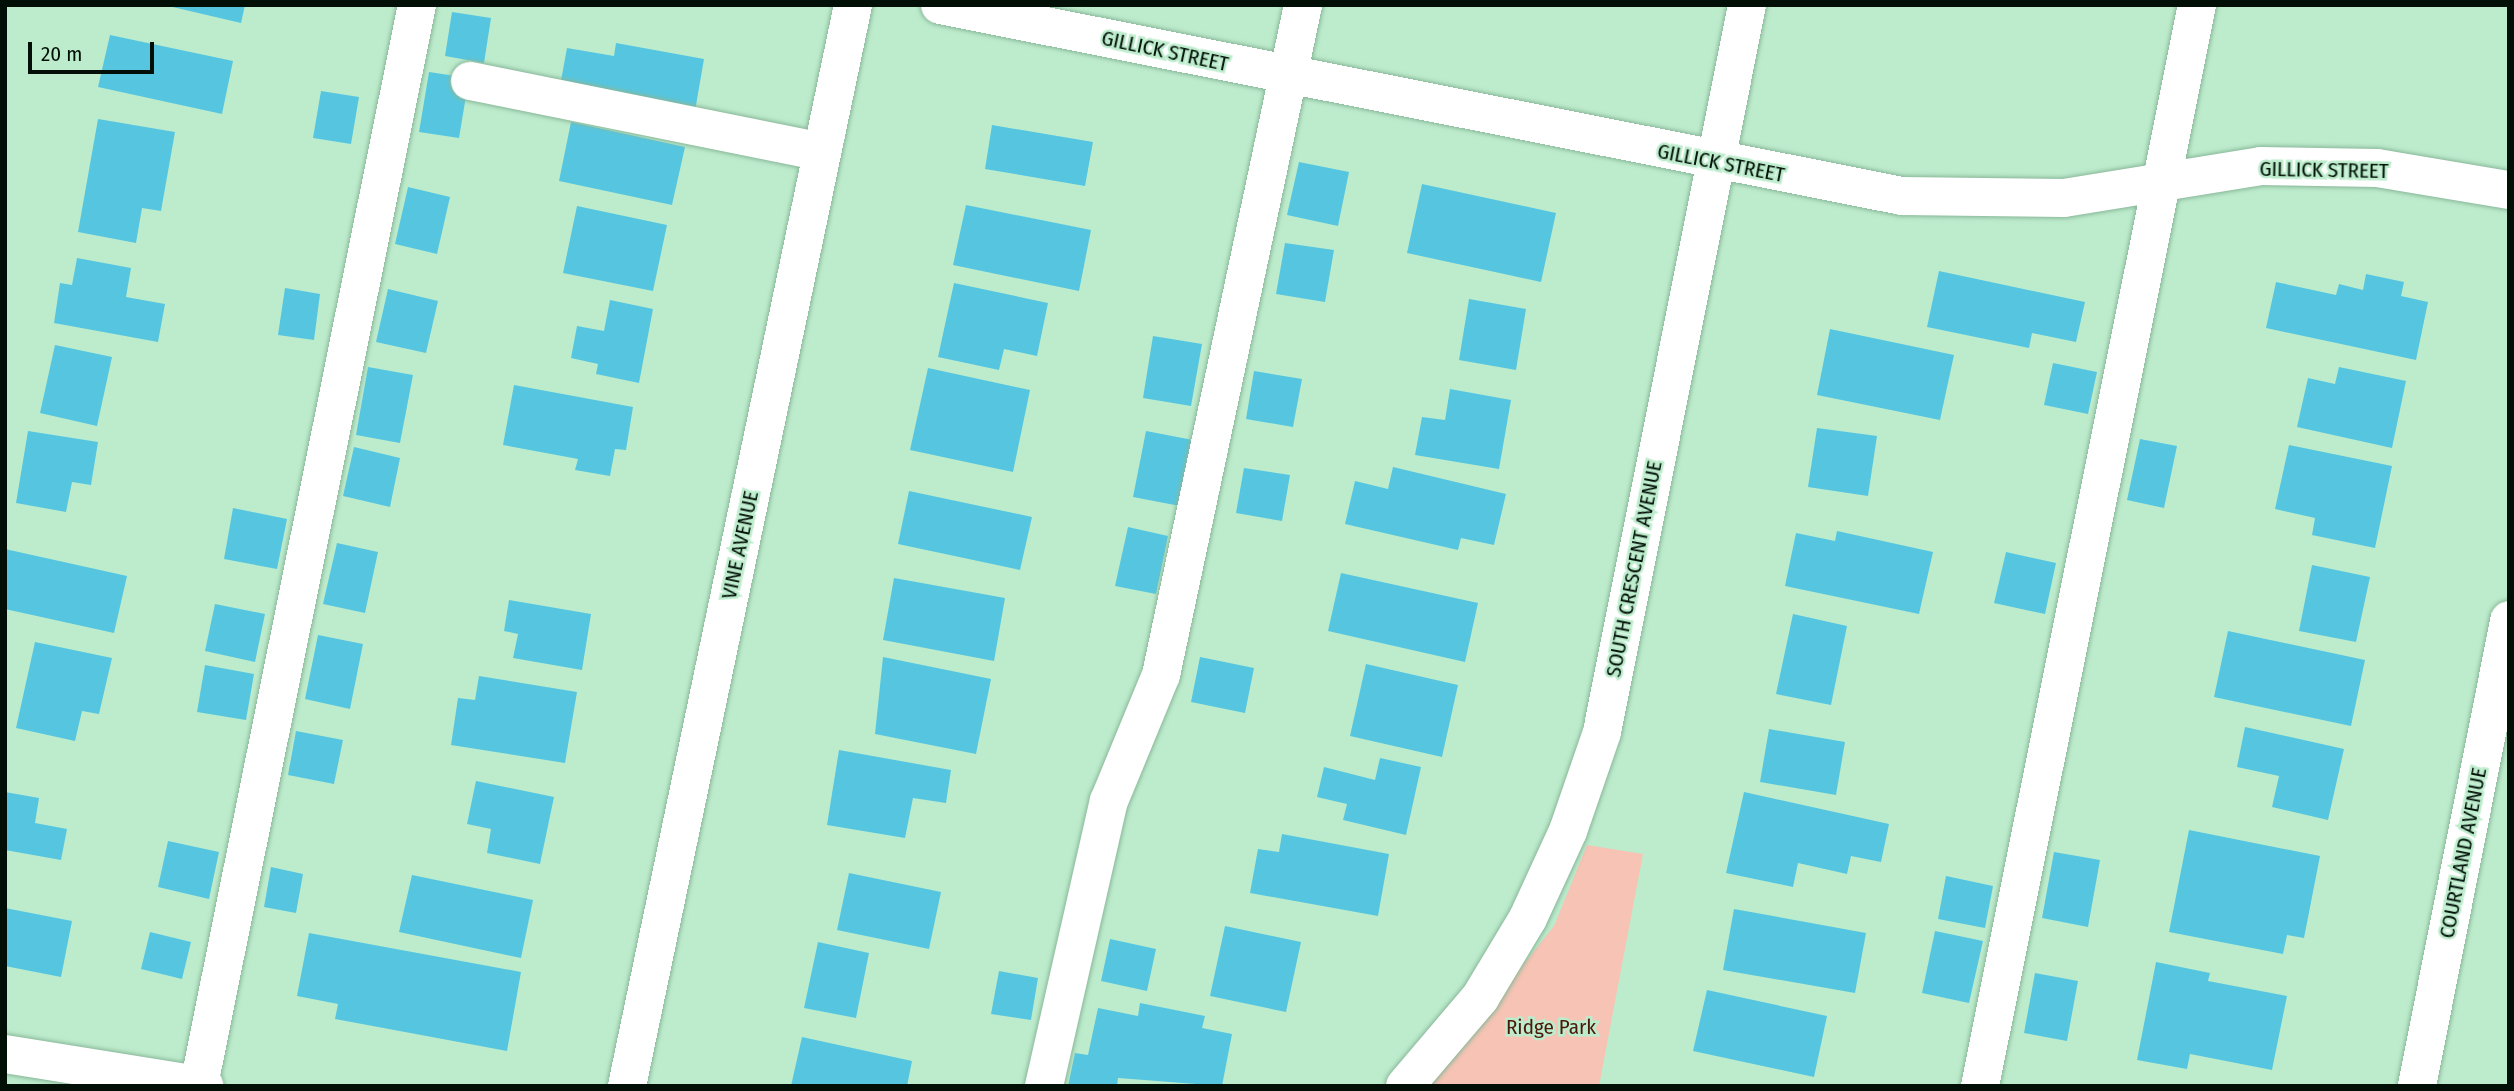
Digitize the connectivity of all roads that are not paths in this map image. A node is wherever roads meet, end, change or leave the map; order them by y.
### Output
1 (417, 5) edge
2 (853, 5) edge
3 (940, 5) edge
4 (1303, 5) edge
5 (1747, 5) edge
6 (2197, 5) edge
7 (1288, 76) junction
8 (470, 80) dead end
9 (822, 152) junction
10 (1715, 163) junction
11 (2161, 184) junction
12 (2509, 190) edge
13 (2509, 620) edge
14 (5, 1054) edge
15 (202, 1085) edge
16 (627, 1086) edge
17 (1044, 1086) edge
18 (1405, 1086) edge
19 (1980, 1086) edge
20 (2417, 1086) edge

1 - 15 street
2 - 9 street, VINE AVENUE
3 - 7 street, GILLICK STREET
4 - 7 street
5 - 10 street, SOUTH CRESCENT AVENUE
6 - 11 street
7 - 10 street, GILLICK STREET
7 - 17 street
8 - 9 street
9 - 16 street, VINE AVENUE
10 - 11 street, GILLICK STREET
10 - 18 street, SOUTH CRESCENT AVENUE
11 - 12 street, GILLICK STREET
11 - 19 street
13 - 20 street, COURTLAND AVENUE
14 - 15 street

